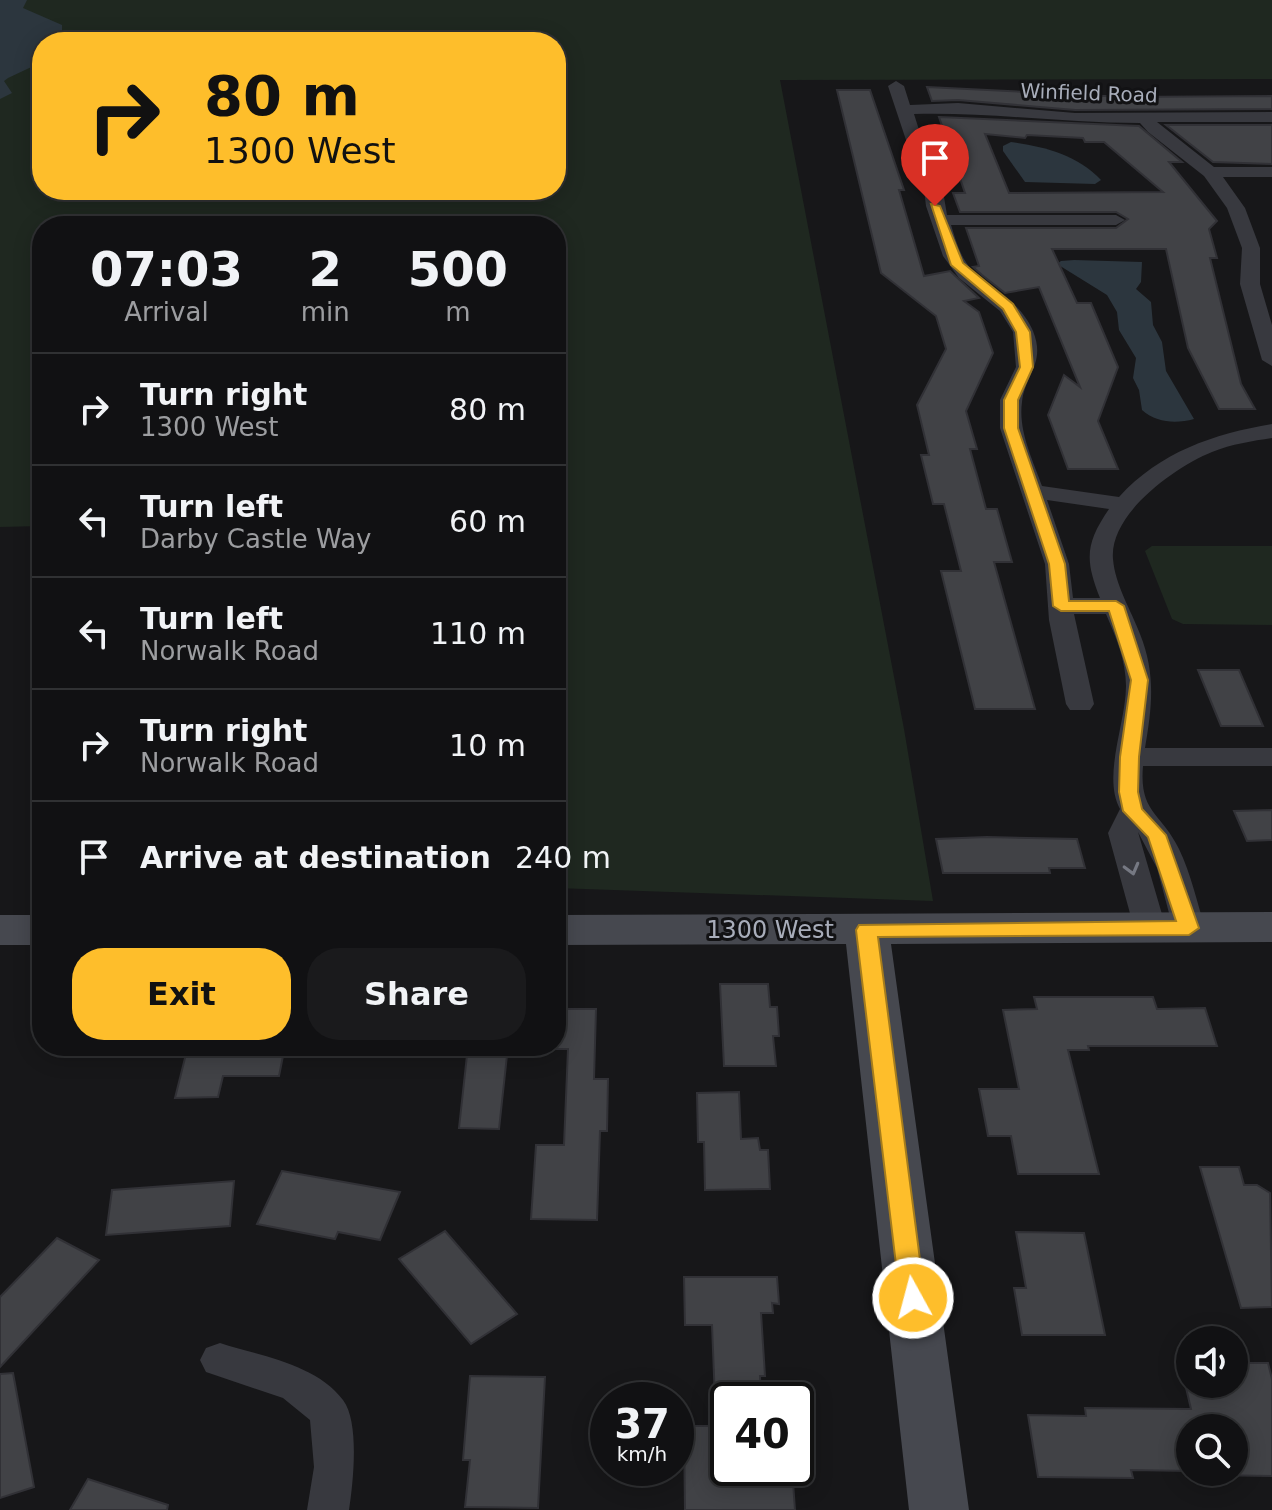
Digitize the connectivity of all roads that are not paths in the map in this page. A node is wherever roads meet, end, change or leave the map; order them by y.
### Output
1 (896, 86) dead end
2 (904, 110) junction
3 (1272, 117) edge
4 (1145, 118) junction
5 (1210, 172) junction
6 (1272, 172) edge
7 (939, 220) junction
8 (1116, 220) dead end
9 (1248, 237) junction
10 (1272, 237) edge
11 (1264, 309) edge
12 (1272, 360) edge
13 (1272, 431) edge
14 (1033, 493) junction
15 (1124, 505) junction
16 (1061, 606) junction
17 (1116, 606) junction
18 (1080, 704) dead end
19 (1129, 757) junction
20 (1272, 757) edge
21 (1272, 927) edge
22 (1169, 928) junction
23 (0, 930) edge
24 (32, 930) edge
25 (566, 930) edge
26 (867, 930) junction
27 (220, 1360) dead end
28 (328, 1510) edge
29 (939, 1510) edge

1 - 2 street
2 - 4 street, Winfield Road
2 - 7 street
3 - 4 street, Winfield Road
4 - 5 street
5 - 6 street
5 - 9 street
7 - 8 street
7 - 14 street
9 - 10 street
9 - 11 street
11 - 12 street
13 - 15 street
14 - 15 street
14 - 16 street
15 - 17 street
16 - 17 street
16 - 18 street
17 - 19 street
19 - 20 street
19 - 22 street
21 - 22 street, 1300 West
22 - 26 street, 1300 West
23 - 24 street
25 - 26 street, 1300 West
26 - 29 street
27 - 28 street

